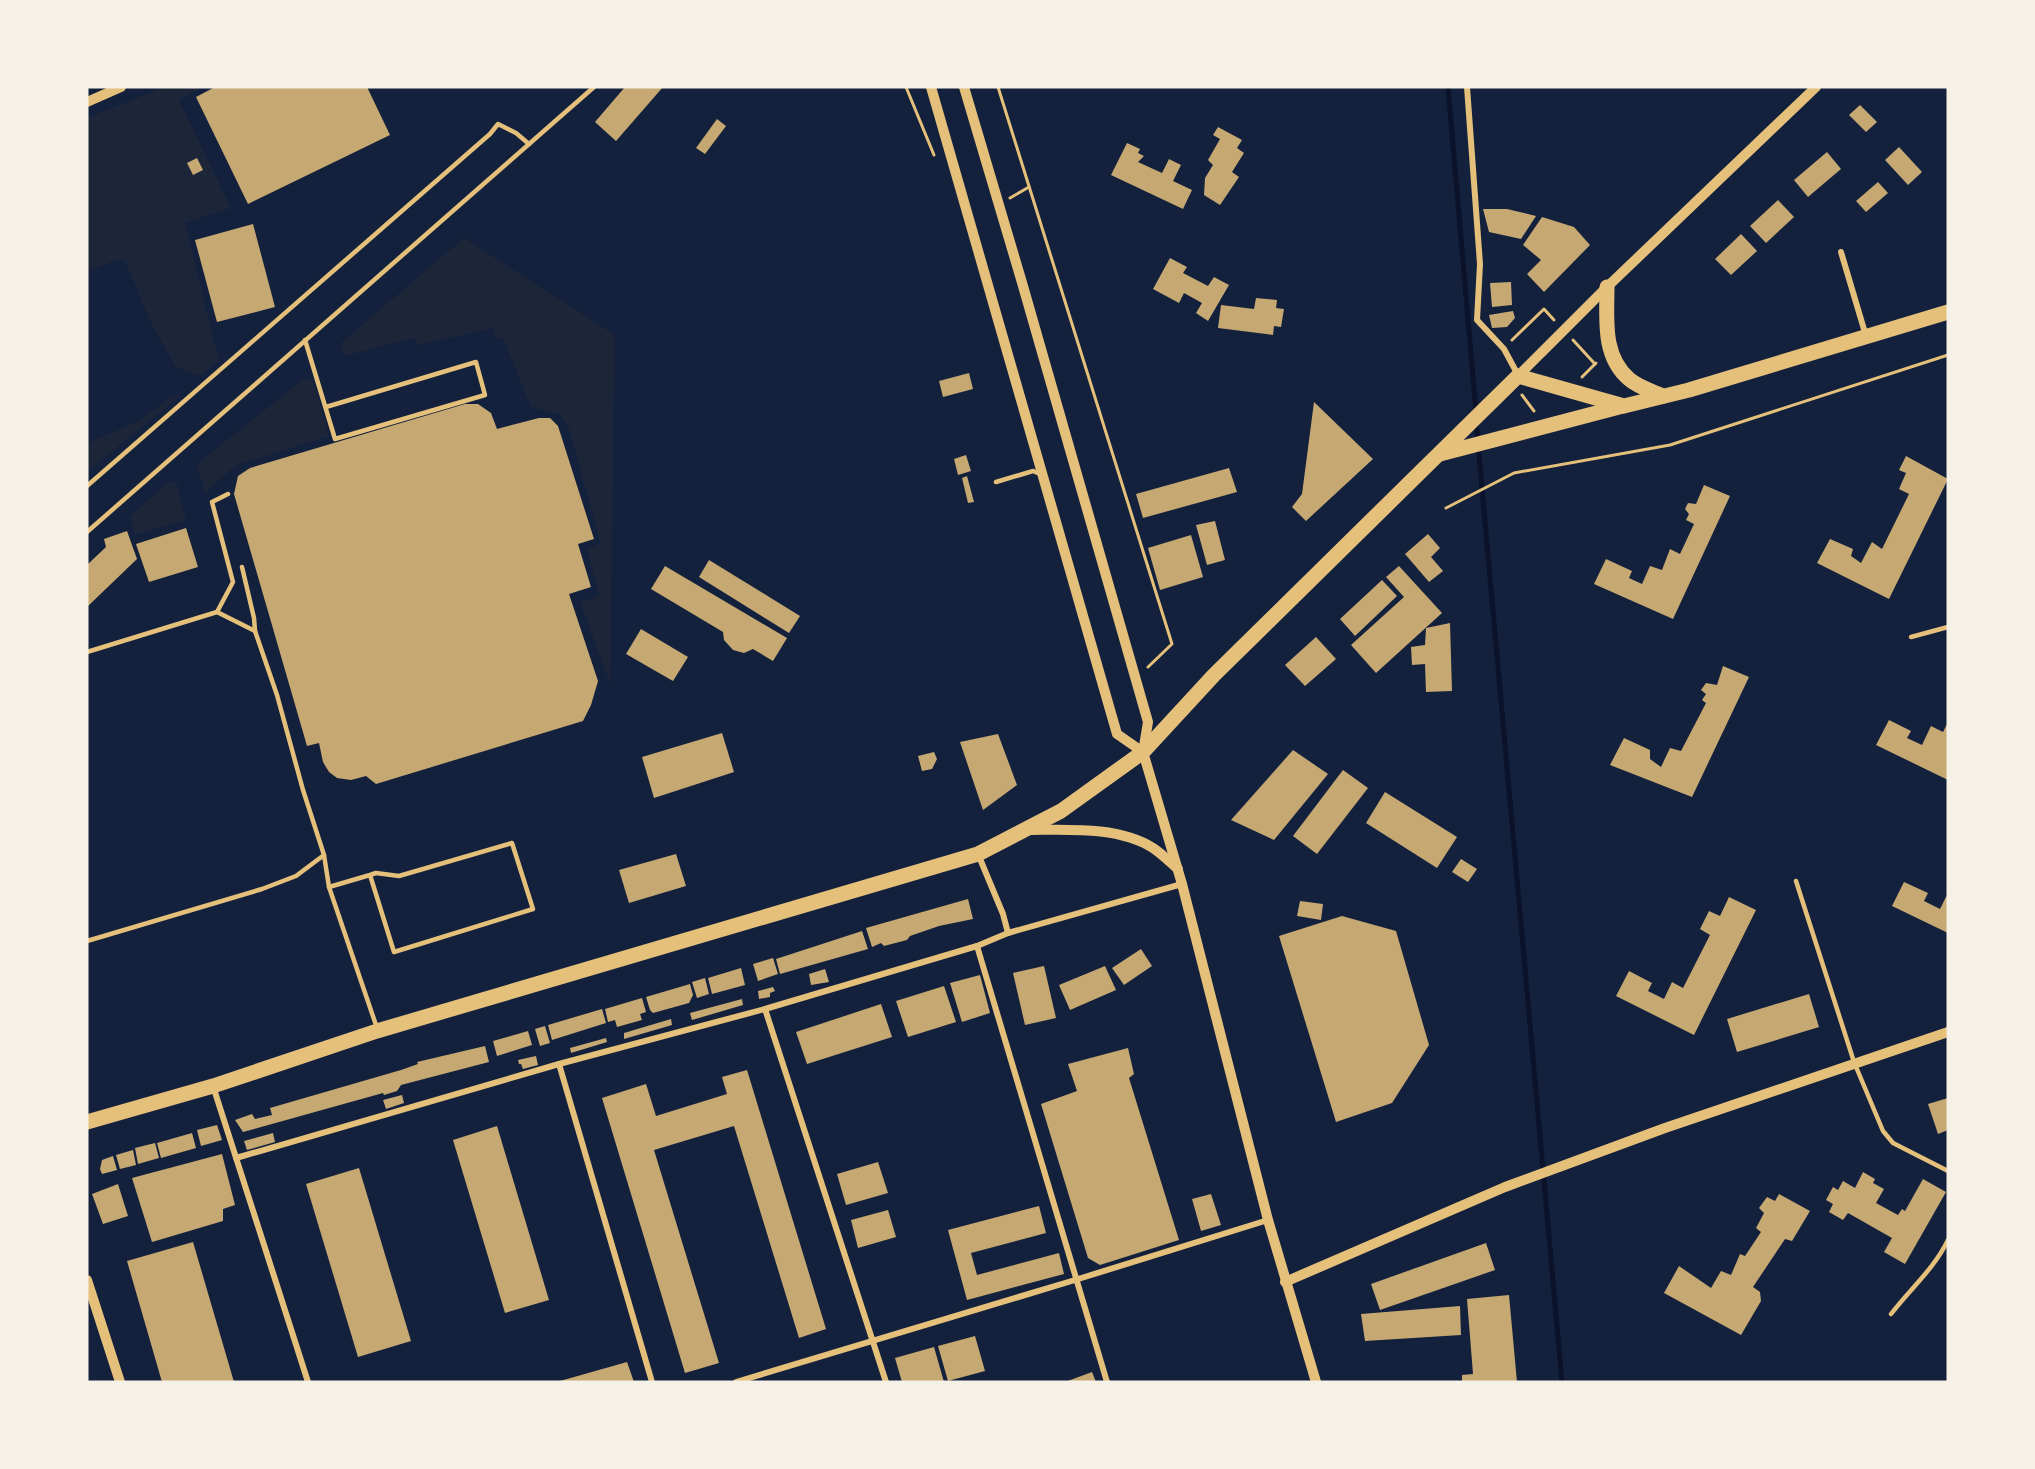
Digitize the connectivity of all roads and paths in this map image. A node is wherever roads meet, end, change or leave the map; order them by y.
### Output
1 (121, 87) edge
2 (594, 87) edge
3 (930, 87) edge
4 (964, 87) edge
5 (998, 87) edge
6 (1467, 87) edge
7 (1816, 87) edge
8 (87, 102) edge
9 (529, 144) junction
10 (1841, 252) dead end
11 (1607, 287) junction
12 (1544, 309) dead end
13 (1948, 312) edge
14 (1866, 336) junction
15 (305, 340) junction
16 (1504, 348) junction
17 (1948, 355) edge
18 (1515, 379) junction
19 (1663, 396) junction
20 (1624, 406) junction
21 (326, 407) junction
22 (1437, 454) junction
23 (1042, 475) junction
24 (996, 482) dead end
25 (87, 486) edge
26 (228, 494) dead end
27 (1446, 508) dead end
28 (87, 532) edge
29 (242, 567) dead end
30 (217, 612) junction
31 (1948, 627) edge
32 (255, 631) junction
33 (1911, 638) dead end
34 (1172, 644) dead end
35 (87, 652) edge
36 (1143, 752) junction
37 (1024, 830) junction
38 (978, 854) junction
39 (324, 855) junction
40 (1178, 869) junction
41 (370, 875) junction
42 (1796, 881) dead end
43 (1182, 884) junction
44 (329, 887) junction
45 (1008, 933) junction
46 (87, 941) edge
47 (977, 946) junction
48 (765, 1009) junction
49 (378, 1030) junction
50 (1948, 1032) edge
51 (1854, 1062) junction
52 (559, 1064) junction
53 (213, 1086) junction
54 (87, 1122) edge
55 (236, 1158) junction
56 (1948, 1171) edge
57 (1268, 1220) junction
58 (1948, 1240) edge
59 (87, 1280) edge
60 (1076, 1280) junction
61 (1285, 1282) junction
62 (1891, 1314) dead end
63 (874, 1341) junction
64 (120, 1382) edge
65 (308, 1382) edge
66 (652, 1382) edge
67 (736, 1382) edge
68 (886, 1382) edge
69 (1107, 1382) edge
70 (1316, 1382) edge

1 - 8 street
2 - 9 lane
3 - 23 street
4 - 36 street
5 - 34 path
6 - 16 street
7 - 11 street
9 - 15 lane
9 - 25 lane
10 - 14 street
11 - 18 street
11 - 19 main road
12 - 16 path
13 - 14 main road
14 - 19 main road
15 - 21 lane
15 - 28 lane
16 - 18 street
17 - 27 path
18 - 20 main road
18 - 22 main road
19 - 20 main road
20 - 22 main road
21 - 21 lane
22 - 36 main road
23 - 24 lane
23 - 36 street
26 - 30 lane
29 - 32 lane
30 - 32 lane
30 - 35 lane
31 - 33 lane
32 - 39 lane
36 - 37 main road
36 - 40 street
37 - 38 main road
37 - 40 street
38 - 45 street
38 - 49 main road
39 - 44 lane
39 - 46 lane
40 - 43 street
41 - 41 lane
41 - 44 lane
42 - 51 lane
43 - 45 street
43 - 57 street
44 - 49 lane
45 - 47 street
47 - 48 street
47 - 60 street
48 - 52 street
48 - 63 street
49 - 53 main road
50 - 51 street
51 - 56 lane
51 - 61 street
52 - 55 street
52 - 66 street
53 - 54 main road
53 - 55 street
55 - 65 street
57 - 60 street
57 - 61 street
58 - 62 lane
59 - 64 street
60 - 63 street
60 - 69 street
61 - 70 street
63 - 67 street
63 - 68 street

